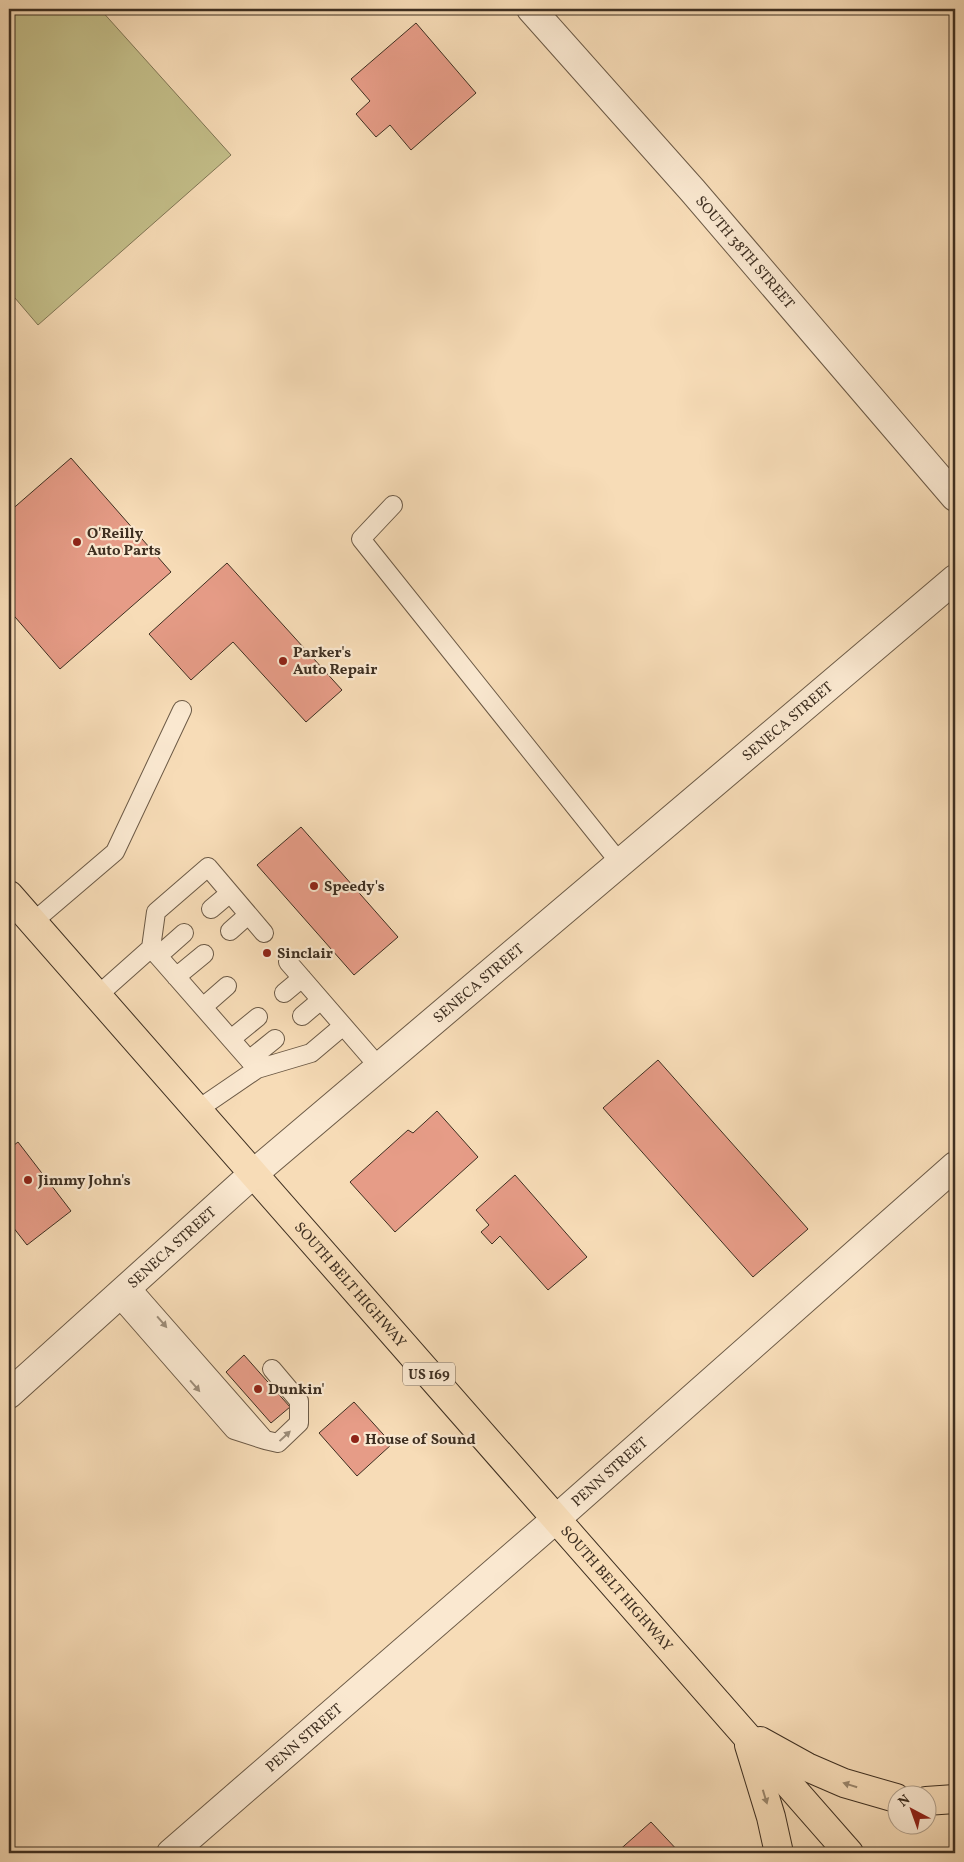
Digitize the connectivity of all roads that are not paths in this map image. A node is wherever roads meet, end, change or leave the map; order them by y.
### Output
1 (531, 9) edge
2 (955, 497) edge
3 (393, 505) dead end
4 (955, 579) edge
5 (182, 710) dead end
6 (620, 863) junction
7 (230, 893) junction
8 (9, 895) edge
9 (211, 909) dead end
10 (248, 915) junction
11 (32, 922) junction
12 (230, 931) dead end
13 (184, 933) dead end
14 (264, 933) dead end
15 (155, 952) junction
16 (204, 954) dead end
17 (288, 962) dead end
18 (176, 977) junction
19 (302, 978) junction
20 (228, 986) dead end
21 (284, 993) dead end
22 (97, 996) junction
23 (321, 1000) junction
24 (203, 1007) junction
25 (258, 1016) dead end
26 (302, 1016) dead end
27 (344, 1026) junction
28 (275, 1038) dead end
29 (231, 1040) junction
30 (253, 1064) junction
31 (378, 1067) junction
32 (197, 1110) junction
33 (955, 1166) edge
34 (253, 1174) junction
35 (123, 1291) junction
36 (272, 1369) dead end
37 (9, 1394) edge
38 (556, 1519) junction
39 (745, 1734) junction
40 (886, 1795) edge
41 (955, 1799) edge
42 (936, 1800) edge
43 (171, 1853) edge
44 (779, 1853) edge
45 (849, 1853) edge

1 - 2 street, SOUTH 38TH STREET
3 - 6 lane
4 - 6 street, SENECA STREET
5 - 11 lane
6 - 31 street, SENECA STREET
7 - 9 lane
7 - 10 lane
7 - 15 lane
8 - 11 main road, SOUTH BELT HIGHWAY / US 169
10 - 12 lane
10 - 14 lane
11 - 22 main road, SOUTH BELT HIGHWAY / US 169
13 - 15 lane
15 - 18 lane
15 - 22 lane
16 - 18 lane
17 - 19 lane
18 - 24 lane
19 - 21 lane
19 - 23 lane
20 - 24 lane
22 - 32 main road, SOUTH BELT HIGHWAY / US 169
23 - 26 lane
23 - 27 lane
24 - 29 lane
25 - 29 lane
27 - 30 lane
27 - 31 lane
28 - 30 lane
29 - 30 lane
30 - 32 lane
31 - 34 street, SENECA STREET
32 - 34 main road, SOUTH BELT HIGHWAY / US 169
33 - 38 street, PENN STREET
34 - 35 street, SENECA STREET
34 - 38 main road, SOUTH BELT HIGHWAY / US 169
35 -> 36 lane
35 - 37 street, SENECA STREET
38 - 39 main road, SOUTH BELT HIGHWAY / US 169
38 - 43 street, PENN STREET
40 -> 39 main road
39 -> 44 main road
39 - 45 main road, SOUTH BELT HIGHWAY / US 169
41 - 42 main road

